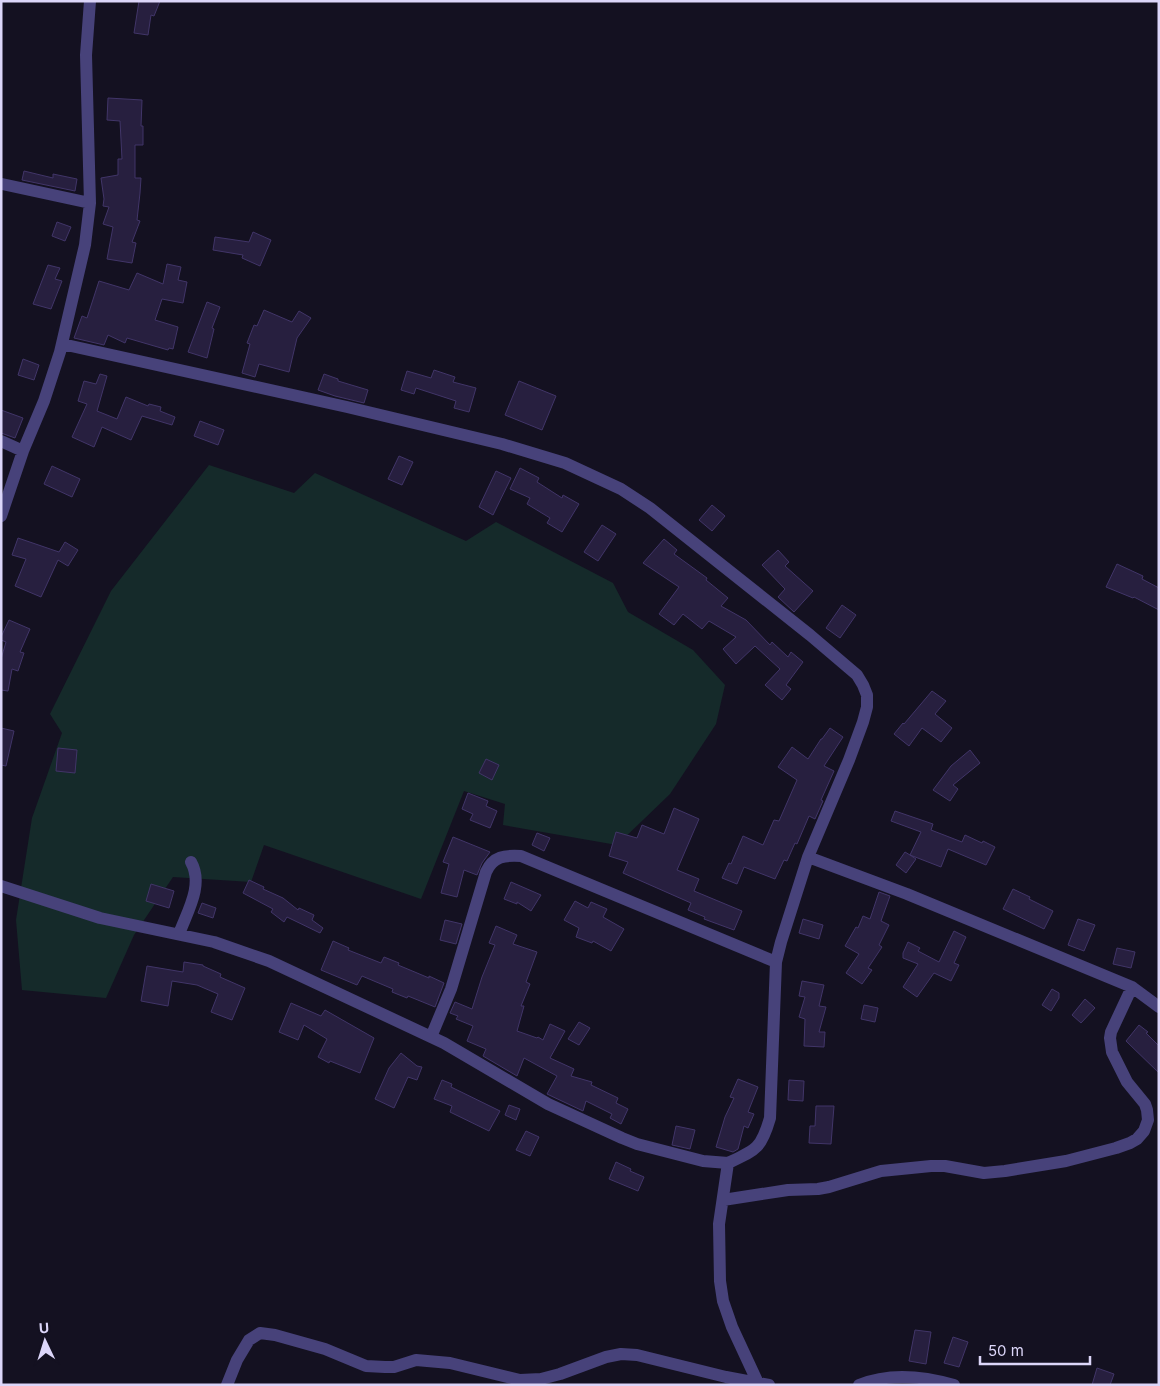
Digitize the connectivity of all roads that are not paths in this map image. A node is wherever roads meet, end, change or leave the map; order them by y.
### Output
1 (90, 1) edge
2 (2, 184) edge
3 (90, 203) junction
4 (62, 344) junction
5 (1, 441) edge
6 (23, 451) junction
7 (1, 516) edge
8 (808, 857) junction
9 (191, 862) dead end
10 (1, 886) edge
11 (178, 934) junction
12 (776, 962) junction
13 (1132, 987) junction
14 (1159, 1007) edge
15 (431, 1037) junction
16 (728, 1163) junction
17 (723, 1200) junction
18 (763, 1384) edge
19 (228, 1385) edge
20 (859, 1385) edge
21 (954, 1385) edge

1 - 3 street
2 - 3 street
3 - 4 street
4 - 6 street
4 - 8 street
5 - 6 street
6 - 7 street
8 - 12 street
8 - 13 street
9 - 11 street
10 - 11 street
11 - 15 street
12 - 15 street
12 - 16 street
13 - 14 street
13 - 17 street
15 - 16 street
16 - 17 street
17 - 18 street
18 - 19 street
20 - 21 street

